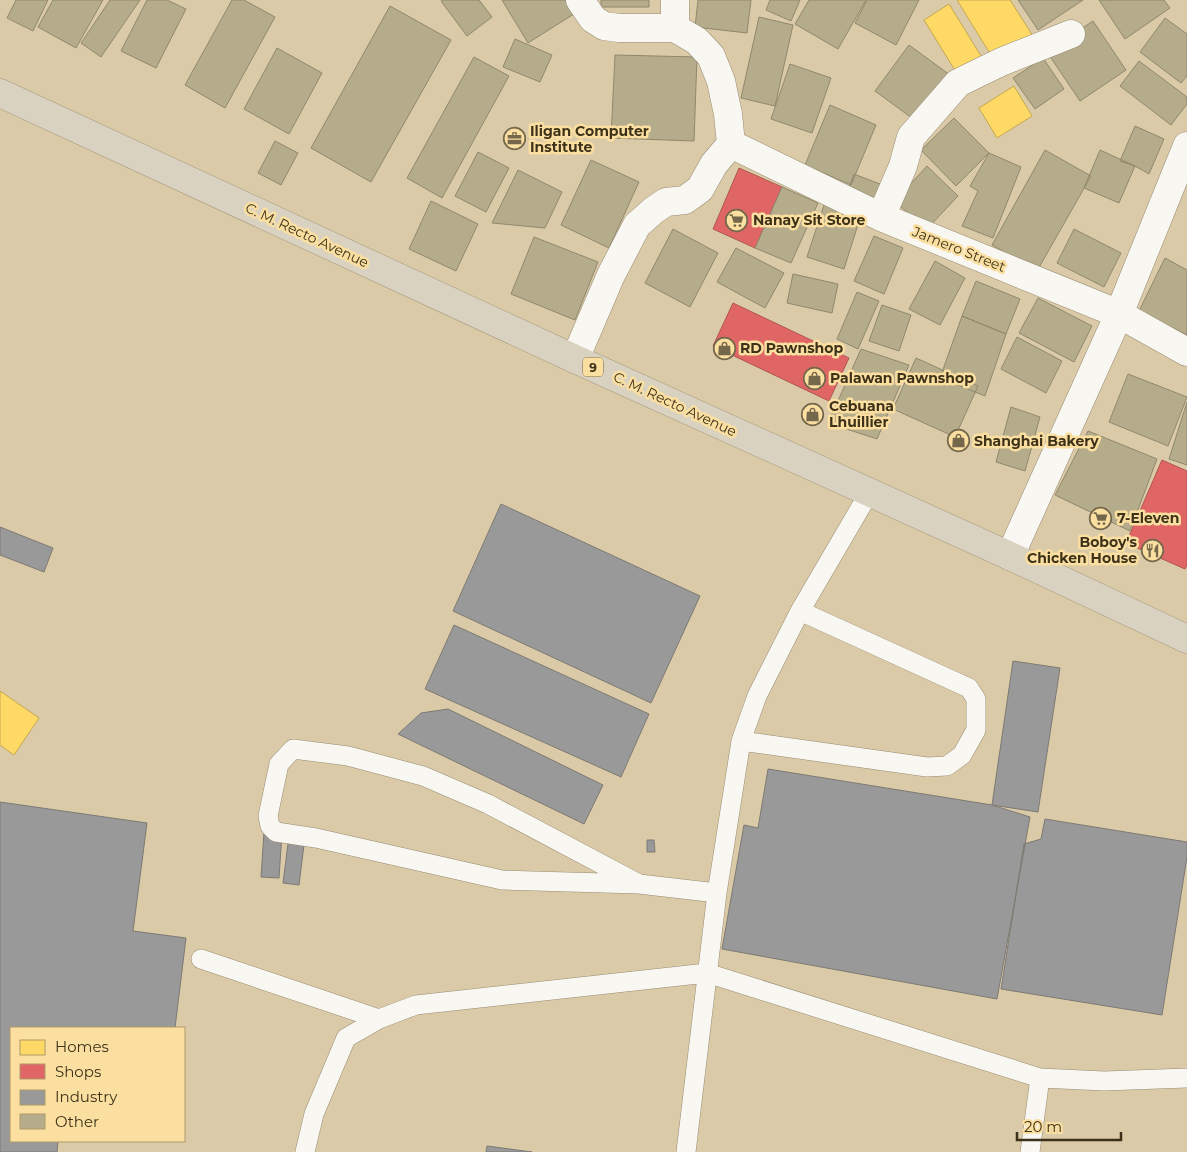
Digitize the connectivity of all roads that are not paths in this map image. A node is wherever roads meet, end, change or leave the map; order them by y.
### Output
1 (580, 0) edge
2 (675, 0) edge
3 (676, 28) junction
4 (1071, 34) dead end
5 (0, 93) edge
6 (731, 144) junction
7 (1187, 146) edge
8 (881, 217) junction
9 (1119, 314) junction
10 (1187, 352) edge
11 (575, 359) junction
12 (869, 493) junction
13 (1010, 556) junction
14 (800, 611) junction
15 (1187, 639) edge
16 (741, 741) junction
17 (639, 884) junction
18 (717, 893) junction
19 (201, 959) dead end
20 (707, 973) junction
21 (379, 1019) junction
22 (1040, 1078) junction
23 (1187, 1078) edge
24 (305, 1152) edge
25 (686, 1152) edge
26 (1030, 1152) edge

1 - 3 street
2 - 3 street
3 - 6 street
4 - 8 street
5 - 11 highway, C. M. Recto Avenue / 9
6 - 8 street, Jamero Street
6 - 11 street
7 - 9 street
8 - 9 street, Jamero Street
9 - 10 street, Jamero Street
9 - 13 street
11 - 12 highway, C. M. Recto Avenue / 9
12 - 13 highway, C. M. Recto Avenue / 9
12 - 14 lane
13 - 15 highway, C. M. Recto Avenue / 9
14 - 16 lane
14 - 16 lane
16 - 18 lane
17 - 17 lane
17 - 18 lane
18 - 20 lane
19 - 21 lane
20 - 21 lane
20 - 22 lane
20 - 25 lane
21 - 24 lane
22 - 23 lane
22 - 26 lane

